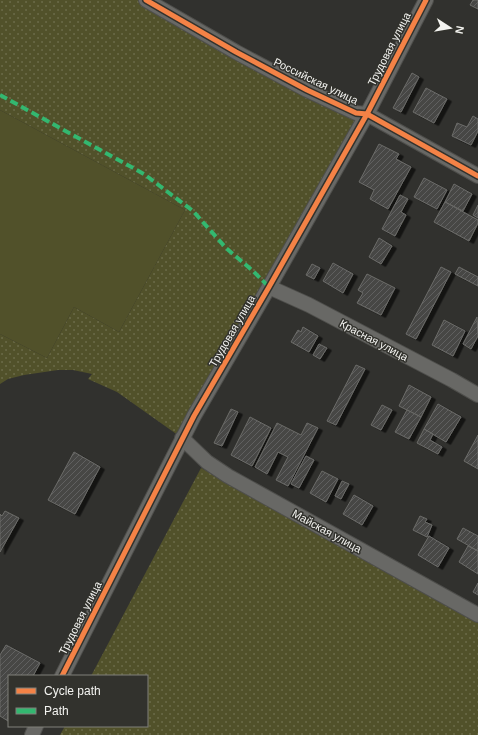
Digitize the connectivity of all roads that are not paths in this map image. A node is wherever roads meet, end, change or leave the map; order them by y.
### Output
1 (146, 0) edge
2 (426, 0) edge
3 (367, 114) junction
4 (478, 176) edge
5 (269, 287) junction
6 (478, 395) edge
7 (182, 438) junction
8 (478, 615) edge
9 (63, 675) edge

1 - 3 street, Российская улица
2 - 3 street, Трудовая улица
3 - 4 street, Российская улица
3 - 5 street, Трудовая улица
5 - 6 street, Красная улица
5 - 7 street, Трудовая улица
7 - 8 street, Майская улица
7 - 9 street, Трудовая улица

